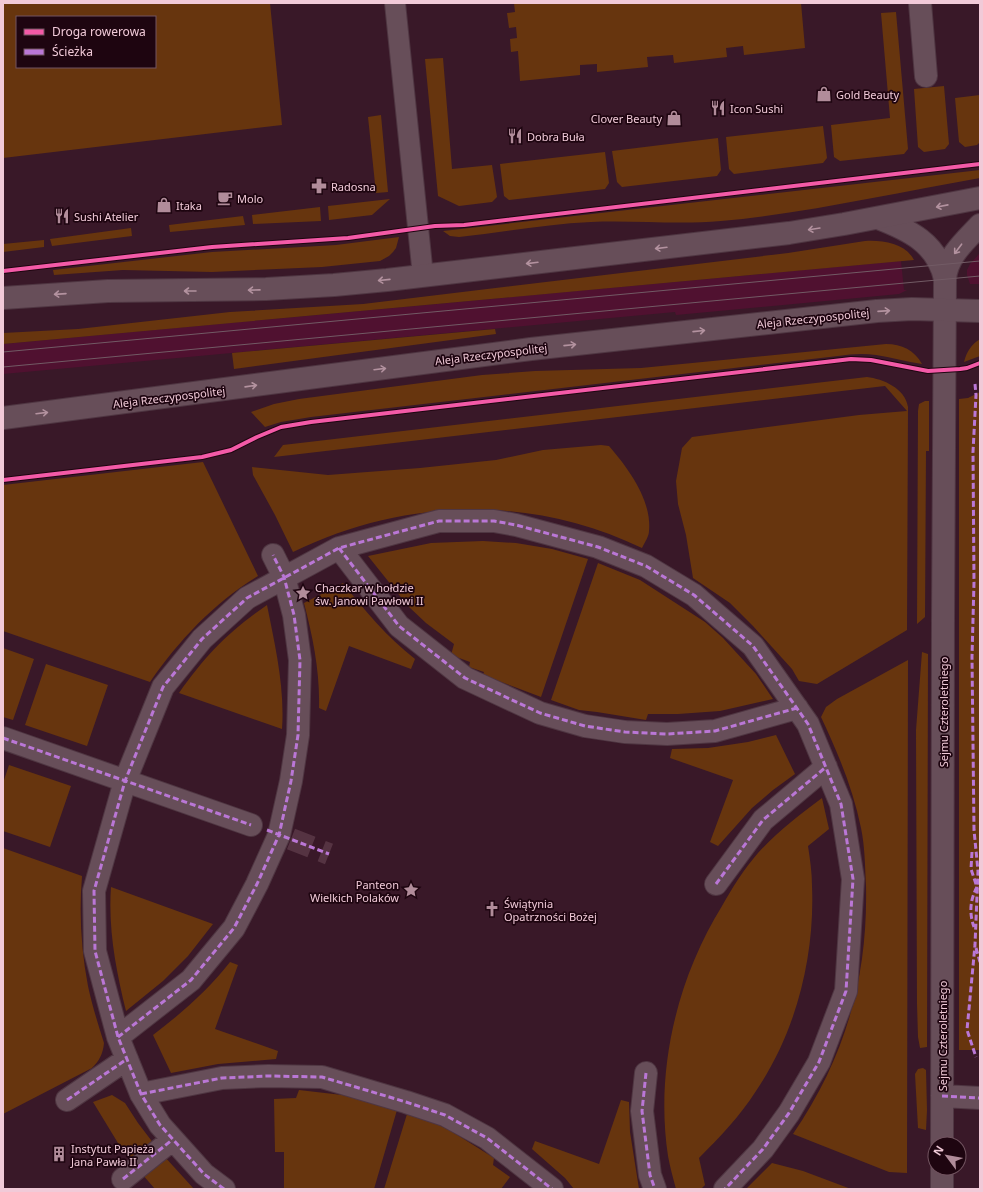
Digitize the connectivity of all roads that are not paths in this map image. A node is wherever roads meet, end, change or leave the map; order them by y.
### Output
1 (395, 3) edge
2 (920, 3) edge
3 (926, 76) dead end
4 (980, 198) edge
5 (878, 218) junction
6 (980, 224) edge
7 (423, 276) junction
8 (945, 279) junction
9 (3, 298) edge
10 (945, 310) junction
11 (980, 311) edge
12 (3, 418) edge
13 (339, 548) junction
14 (273, 555) dead end
15 (284, 577) junction
16 (797, 708) junction
17 (3, 738) edge
18 (826, 767) junction
19 (124, 781) junction
20 (272, 832) junction
21 (716, 884) dead end
22 (118, 1038) junction
23 (127, 1059) junction
24 (646, 1073) dead end
25 (141, 1094) junction
26 (942, 1096) junction
27 (980, 1098) edge
28 (67, 1100) dead end
29 (942, 1136) edge
30 (172, 1140) junction
31 (942, 1176) edge
32 (122, 1179) dead end
33 (224, 1189) edge
34 (552, 1189) edge
35 (655, 1189) edge
36 (725, 1189) edge
37 (942, 1189) edge

1 - 7 lane
2 - 3 street
4 -> 5 street
5 -> 7 street
5 - 8 street, Sejmu Czteroletniego
6 -> 8 street, Sejmu Czteroletniego
7 -> 9 street
8 - 10 street, Sejmu Czteroletniego
10 - 11 street, Aleja Rzeczypospolitej
12 -> 10 street, Aleja Rzeczypospolitej
10 - 26 street, Sejmu Czteroletniego
13 - 15 street
13 - 16 street
13 - 16 street
14 - 15 street
15 - 19 street
15 - 20 street
16 - 18 street
17 - 19 street
18 - 21 street
18 - 36 street
19 - 20 street
19 - 22 street
20 - 22 street
22 - 23 street
23 - 25 street
23 - 28 street
24 - 35 street
25 - 30 street
25 - 34 street
26 - 27 street
26 - 29 street, Sejmu Czteroletniego
30 - 32 street
30 - 33 street
31 - 37 street

